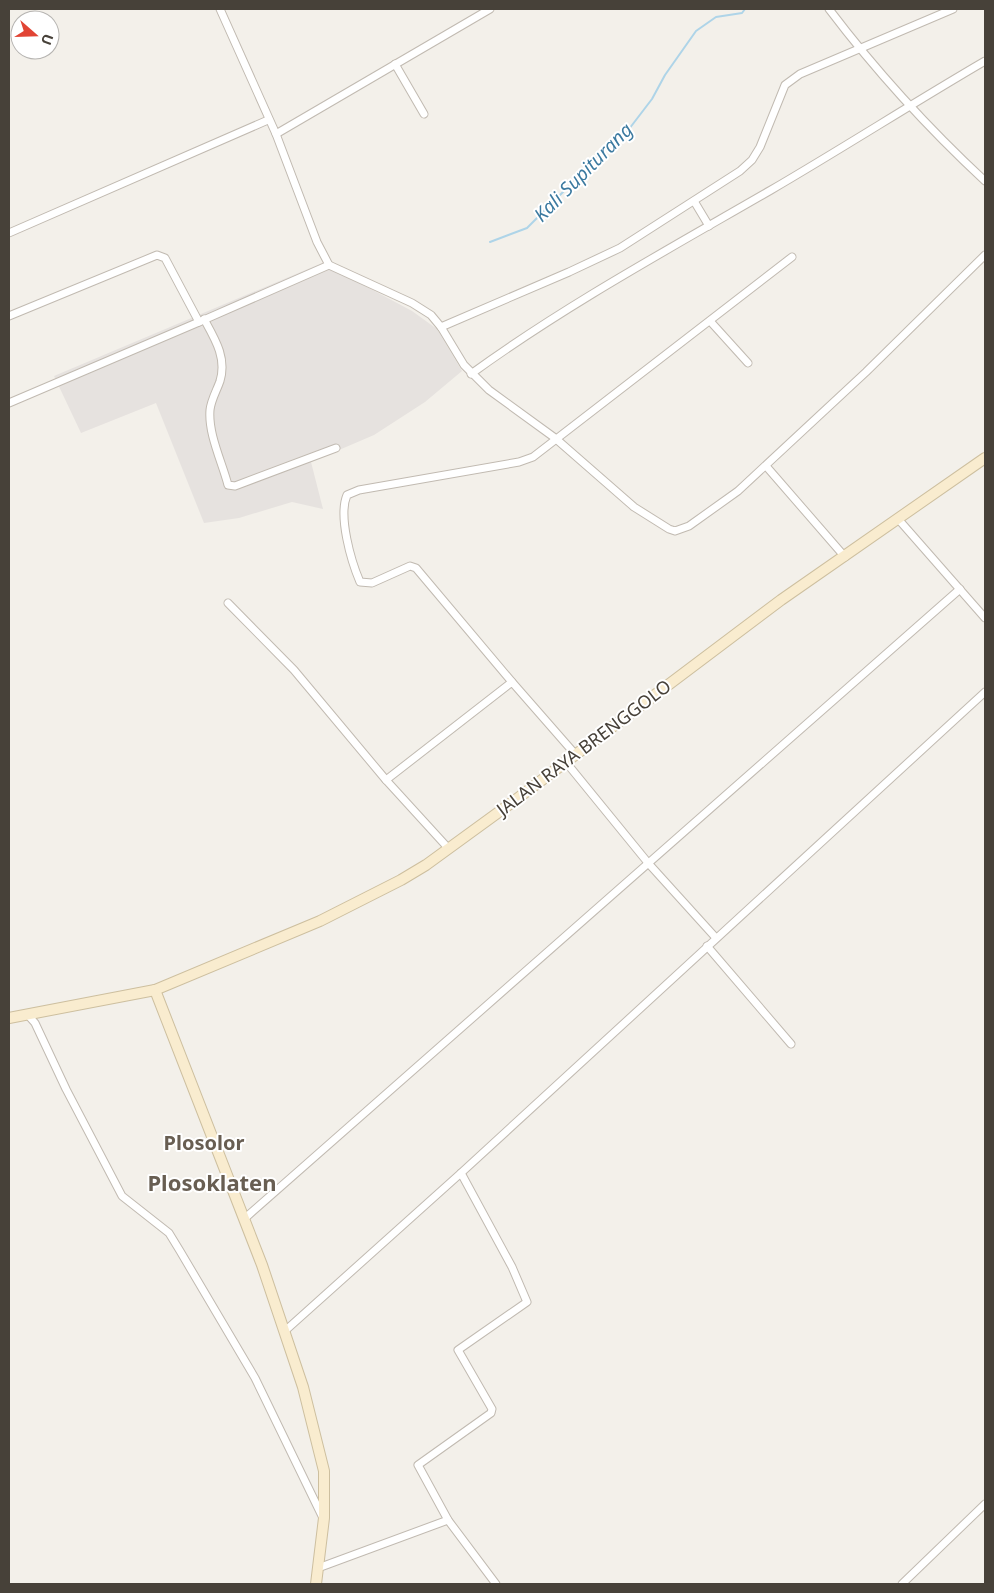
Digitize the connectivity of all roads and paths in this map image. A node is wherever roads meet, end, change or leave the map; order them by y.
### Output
1 (220, 9) edge
2 (490, 9) edge
3 (828, 9) edge
4 (953, 9) edge
5 (859, 49) junction
6 (985, 62) edge
7 (395, 64) junction
8 (910, 108) junction
9 (424, 114) dead end
10 (268, 120) junction
11 (276, 134) junction
12 (985, 181) edge
13 (694, 201) junction
14 (709, 226) junction
15 (9, 233) edge
16 (985, 255) edge
17 (792, 258) dead end
18 (329, 265) junction
19 (9, 316) edge
20 (201, 320) junction
21 (710, 321) junction
22 (441, 327) junction
23 (748, 363) dead end
24 (471, 374) junction
25 (9, 403) edge
26 (555, 438) junction
27 (336, 448) dead end
28 (985, 458) edge
29 (766, 466) junction
30 (898, 520) junction
31 (844, 557) junction
32 (960, 589) junction
33 (228, 603) dead end
34 (985, 618) edge
35 (512, 682) junction
36 (985, 692) edge
37 (575, 754) junction
38 (565, 762) junction
39 (386, 780) junction
40 (449, 849) junction
41 (649, 864) junction
42 (716, 938) junction
43 (707, 946) junction
44 (155, 990) junction
45 (27, 1014) junction
46 (9, 1018) edge
47 (791, 1044) dead end
48 (461, 1173) junction
49 (244, 1220) junction
50 (286, 1330) junction
51 (985, 1504) edge
52 (324, 1518) junction
53 (448, 1520) junction
54 (318, 1568) junction
55 (316, 1584) edge
56 (496, 1584) edge
57 (902, 1584) edge

1 - 10 street
2 - 7 street
3 - 5 street
4 - 5 street
5 - 8 street
5 - 13 street
6 - 8 street
7 - 9 street
7 - 11 street
8 - 12 street
8 - 14 street
10 - 11 street
10 - 15 street
11 - 18 street
13 - 14 street
13 - 22 street
14 - 24 street
16 - 29 street
17 - 21 street
18 - 20 street
18 - 22 street
19 - 20 street
20 - 25 street
20 - 27 street
21 - 23 street
21 - 26 street
22 - 24 street
24 - 26 street
26 - 29 street
26 - 35 street
28 - 30 main road, JALAN RAYA BRENGGOLO
29 - 31 street
30 - 31 main road, JALAN RAYA BRENGGOLO
30 - 32 street
31 - 37 main road, JALAN RAYA BRENGGOLO
32 - 34 street
32 - 41 street
33 - 39 street
35 - 37 street
35 - 39 street
36 - 42 street
37 - 38 main road, JALAN RAYA BRENGGOLO
38 - 40 main road, JALAN RAYA BRENGGOLO
38 - 41 street
39 - 40 street
40 - 44 main road, JALAN RAYA BRENGGOLO
41 - 42 street
41 - 49 street
42 - 43 street
43 - 47 street
43 - 48 street
44 - 45 main road, JALAN RAYA BRENGGOLO
44 - 49 main road
45 - 46 main road, JALAN RAYA BRENGGOLO
45 - 52 street
48 - 50 street
48 - 53 street
49 - 50 main road
50 - 52 main road
51 - 57 street
52 - 54 main road
53 - 54 street
53 - 56 street
54 - 55 main road

